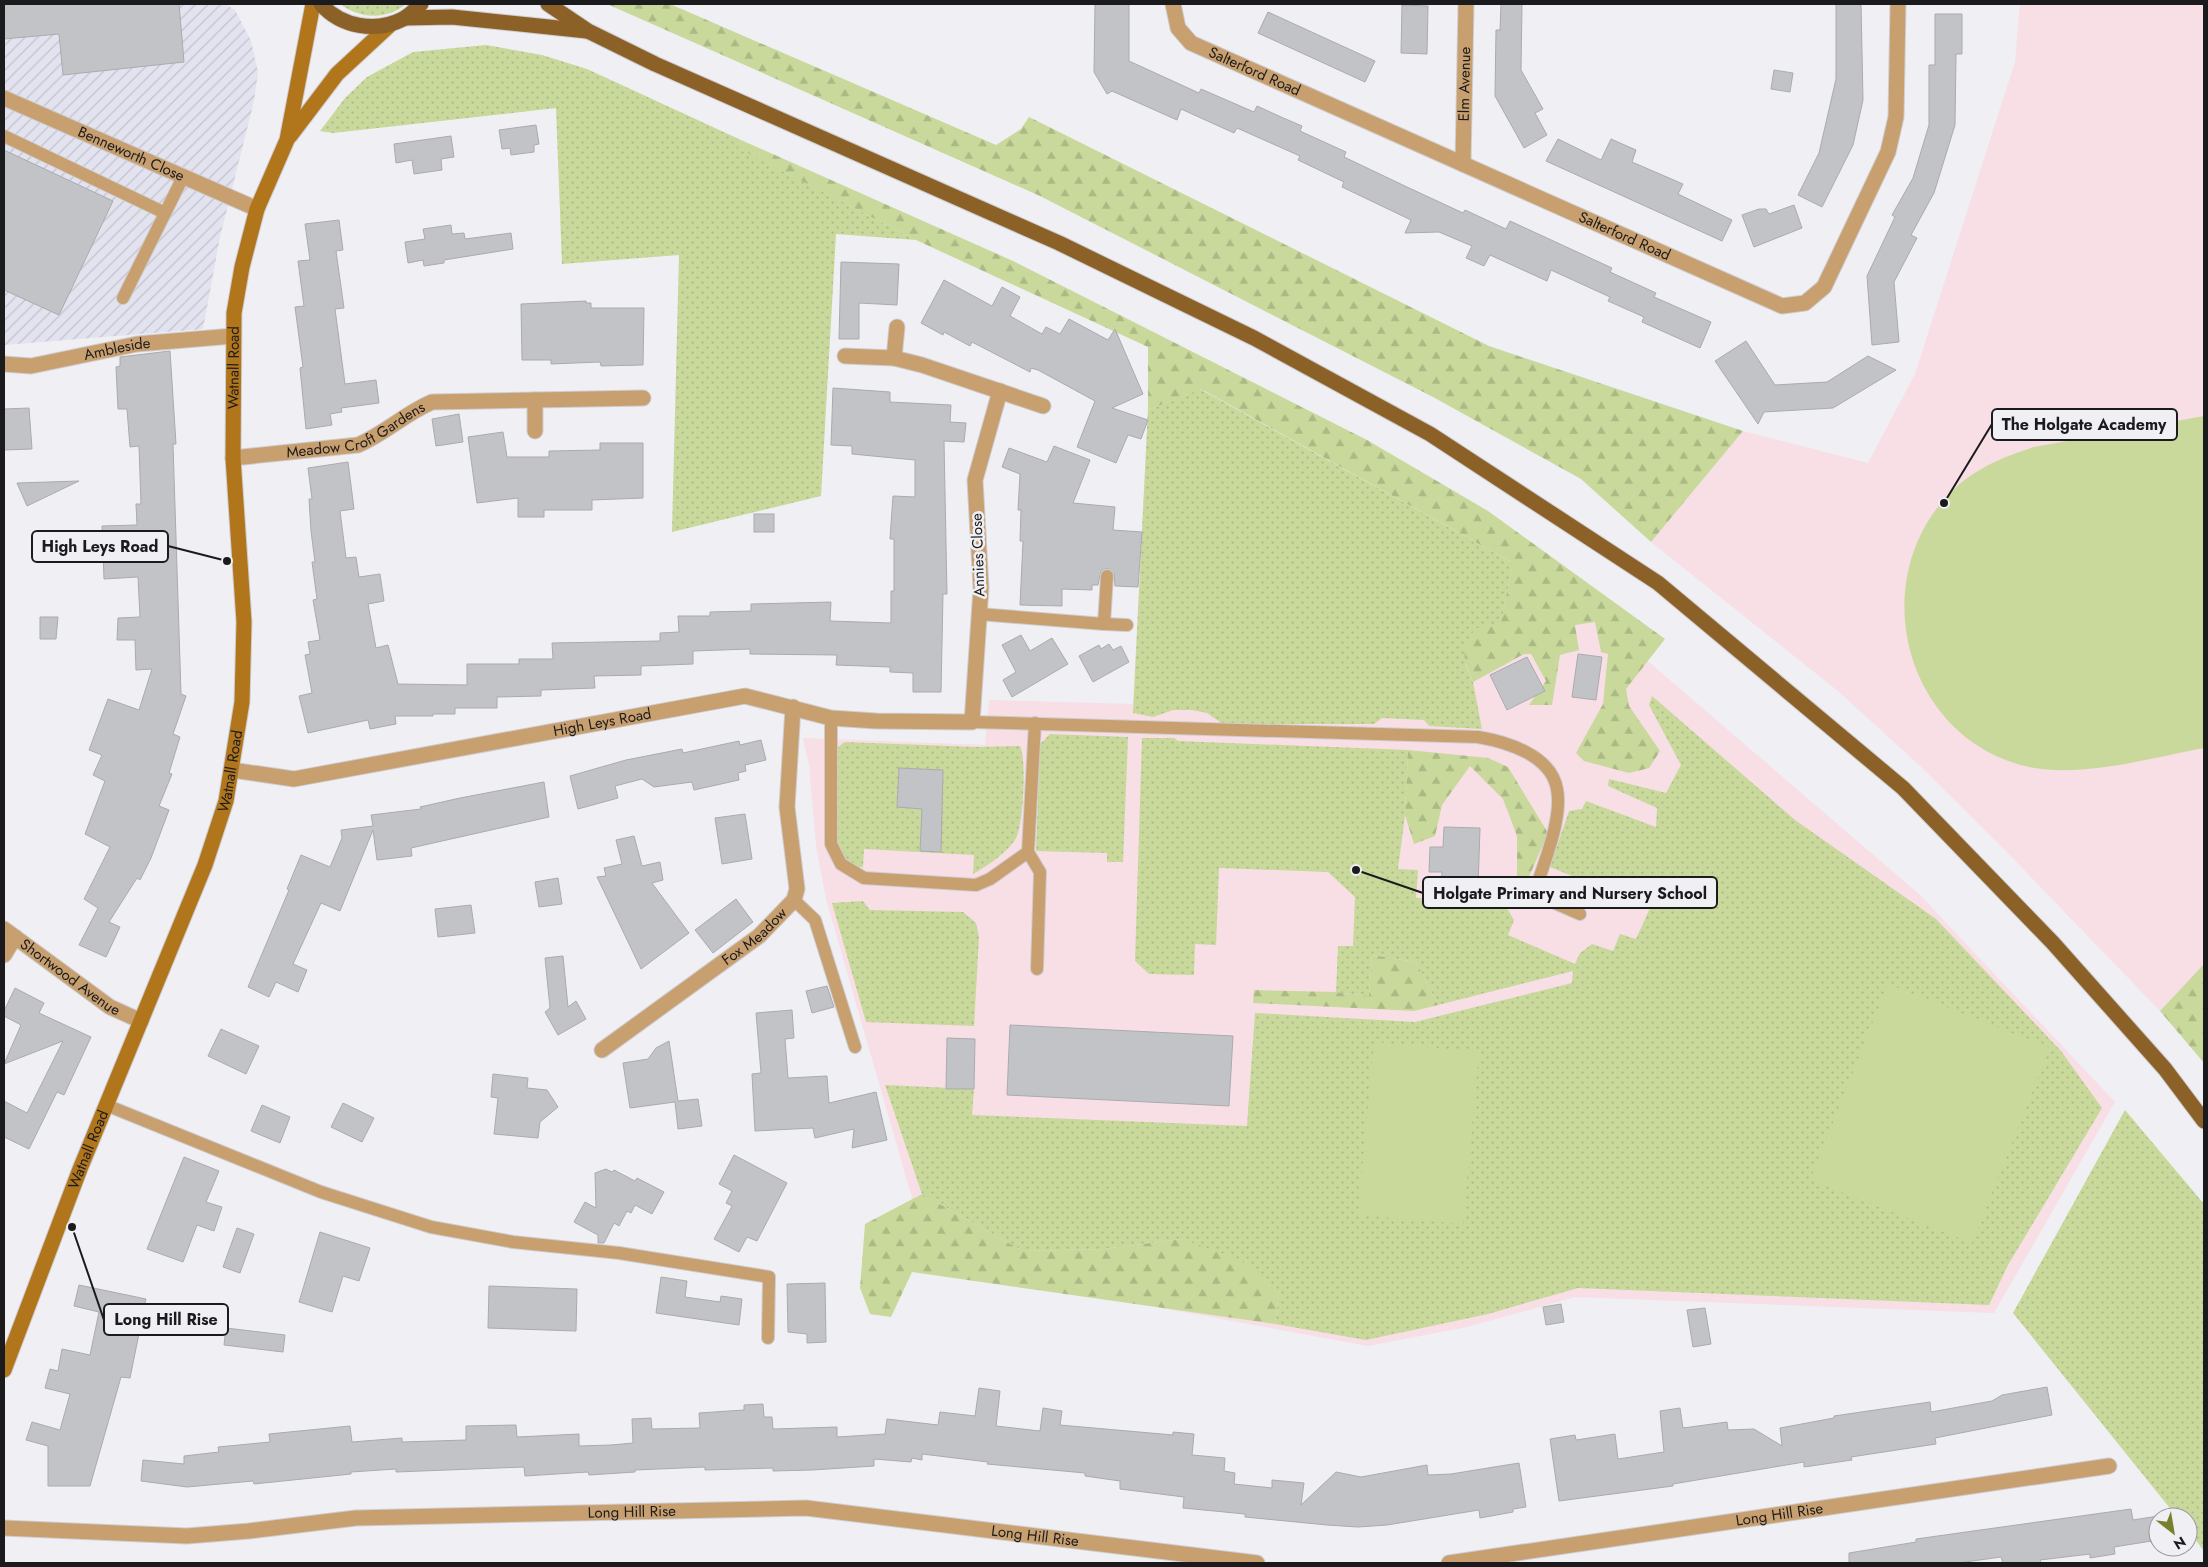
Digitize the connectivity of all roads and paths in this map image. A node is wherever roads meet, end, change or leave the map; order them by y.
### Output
1 (313, 4) edge
2 (321, 4) edge
3 (421, 4) edge
4 (548, 4) edge
5 (1173, 4) edge
6 (1466, 4) edge
7 (1898, 4) edge
8 (398, 21) junction
9 (588, 31) junction
10 (4, 98) edge
11 (4, 136) edge
12 (288, 140) junction
13 (1463, 164) junction
14 (183, 177) junction
15 (257, 209) junction
16 (165, 213) junction
17 (123, 298) dead end
18 (897, 326) dead end
19 (233, 336) junction
20 (845, 356) dead end
21 (894, 358) junction
22 (4, 364) edge
23 (1000, 391) junction
24 (643, 398) dead end
25 (535, 400) junction
26 (1043, 406) dead end
27 (535, 431) dead end
28 (233, 458) junction
29 (1107, 576) dead end
30 (979, 614) junction
31 (1104, 624) junction
32 (1127, 625) dead end
33 (793, 707) junction
34 (831, 718) junction
35 (972, 722) junction
36 (1035, 723) junction
37 (232, 770) junction
38 (1028, 852) junction
39 (794, 900) junction
40 (1580, 914) dead end
41 (9, 933) edge
42 (4, 955) edge
43 (1037, 970) dead end
44 (140, 1021) junction
45 (855, 1047) dead end
46 (602, 1050) dead end
47 (106, 1105) junction
48 (2204, 1121) edge
49 (768, 1338) dead end
50 (4, 1370) edge
51 (2109, 1466) dead end
52 (4, 1528) edge
53 (1258, 1563) edge
54 (1449, 1563) edge

1 - 12 main road, Watnall Road
2 - 8 main road
3 - 8 main road
4 - 9 main road
5 - 13 street, Salterford Road
6 - 13 street, Elm Avenue
7 - 13 street, Salterford Road
8 - 9 main road
8 - 12 main road, Watnall Road
9 - 48 main road
10 - 14 street, Benneworth Close
11 - 16 lane
12 - 15 main road, Watnall Road
14 - 15 street, Benneworth Close
14 - 16 lane
15 - 19 main road, Watnall Road
16 - 17 lane
18 - 21 street
19 - 22 street, Ambleside
19 - 28 main road, Watnall Road
20 - 21 street
21 - 23 street
23 - 26 street
23 - 30 street, Annies Close
24 - 25 street, Meadow Croft Gardens
25 - 27 street
25 - 28 street, Meadow Croft Gardens
28 - 37 main road, Watnall Road
29 - 31 lane
30 - 31 lane
30 - 35 street, Annies Close
31 - 32 lane
33 - 34 street, High Leys Road
33 - 37 street, High Leys Road
33 - 39 street, Fox Meadow
34 - 35 street, High Leys Road
34 - 38 lane
35 - 36 lane
36 - 38 lane
36 - 40 lane
37 - 44 main road, Watnall Road
38 - 43 lane
39 - 45 lane
39 - 46 street, Fox Meadow
41 - 42 street
41 - 44 street, Shortwood Avenue
44 - 47 main road, Watnall Road
47 - 49 lane
47 - 50 main road, Watnall Road
51 - 54 street, Long Hill Rise
52 - 53 street, Long Hill Rise

